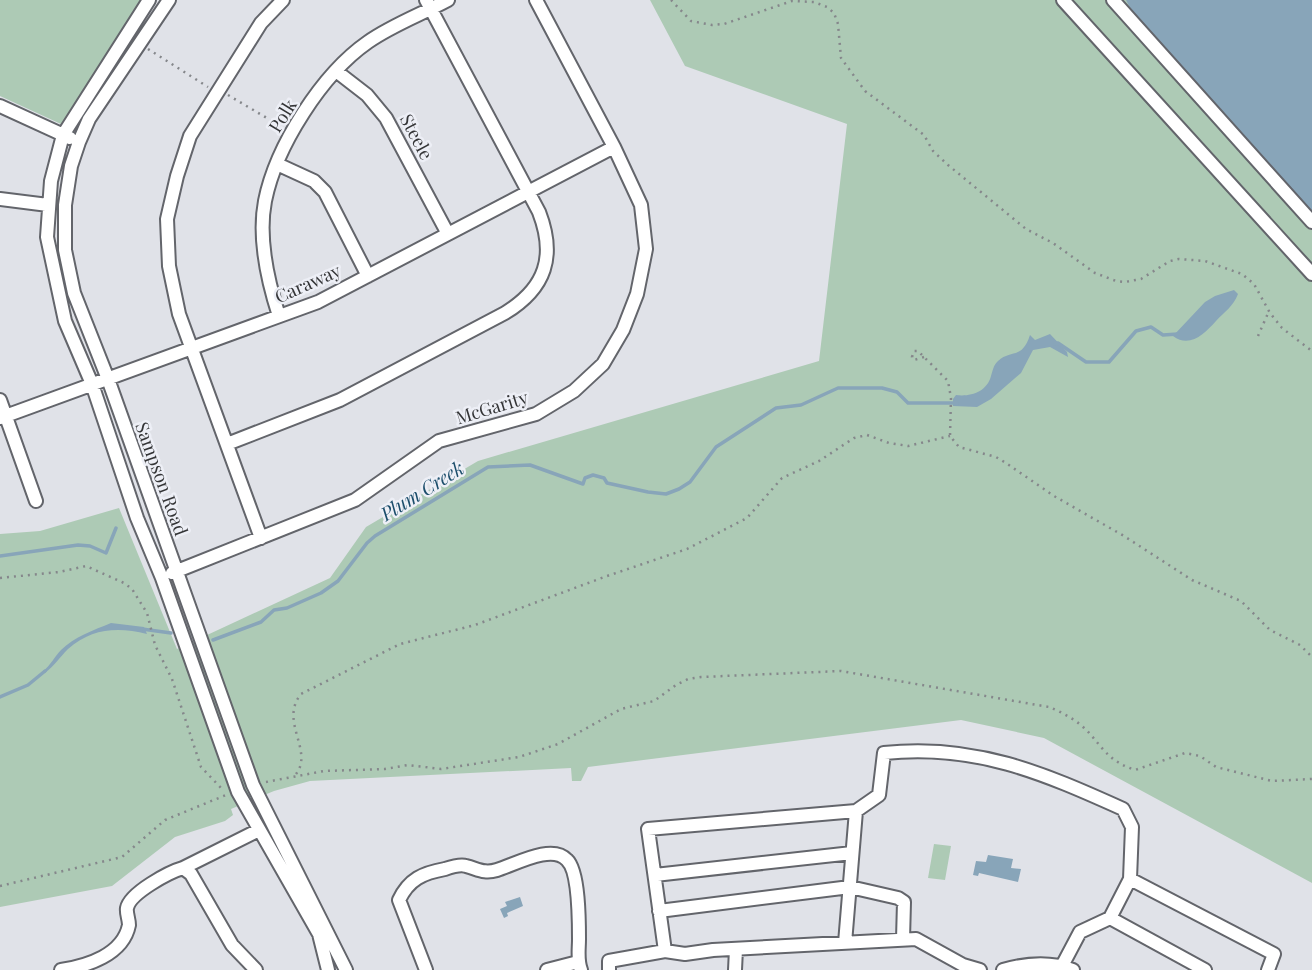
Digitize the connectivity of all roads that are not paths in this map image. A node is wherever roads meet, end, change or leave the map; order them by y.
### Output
1 (149, 0) edge
2 (169, 0) edge
3 (283, 0) edge
4 (448, 0) edge
5 (536, 0) edge
6 (1063, 0) edge
7 (1113, 0) edge
8 (429, 4) edge
9 (336, 71) junction
10 (0, 106) edge
11 (64, 135) junction
12 (79, 142) junction
13 (614, 147) junction
14 (277, 163) junction
15 (528, 192) junction
16 (0, 200) edge
17 (48, 205) junction
18 (1312, 222) edge
19 (448, 234) junction
20 (1312, 274) edge
21 (368, 276) junction
22 (279, 316) junction
23 (191, 348) junction
24 (108, 379) junction
25 (92, 384) junction
26 (0, 400) edge
27 (3, 417) edge
28 (227, 444) junction
29 (36, 501) dead end
30 (261, 538) junction
31 (177, 571) junction
32 (162, 578) junction
33 (856, 811) junction
34 (260, 830) junction
35 (852, 853) junction
36 (183, 868) junction
37 (654, 875) junction
38 (1130, 879) junction
39 (850, 887) junction
40 (659, 911) junction
41 (1110, 918) junction
42 (903, 940) junction
43 (845, 943) junction
44 (736, 948) junction
45 (665, 951) junction
46 (580, 966) edge
47 (1068, 968) edge
48 (562, 969) edge
49 (61, 970) edge
50 (256, 970) edge
51 (328, 970) edge
52 (346, 970) edge
53 (426, 970) edge
54 (547, 970) edge
55 (609, 970) edge
56 (735, 970) edge
57 (980, 970) edge
58 (1003, 970) edge
59 (1205, 970) edge
60 (1268, 970) edge

1 - 11 street, Sampson Road
2 - 12 street, Sampson Road
3 - 23 street
4 - 8 street, Polk
5 - 13 street, McGarity
6 - 20 street
7 - 18 street
8 - 9 street, Polk
8 - 15 street
9 - 14 street, Polk
9 - 19 street, Steele
10 - 11 street
11 - 12 street
11 - 17 street, Sampson Road
12 - 24 street, Sampson Road
13 - 15 street, Caraway
13 - 30 street, McGarity
14 - 21 street
14 - 22 street, Polk
15 - 19 street, Caraway
15 - 28 street
16 - 17 street
17 - 25 street, Sampson Road
19 - 21 street, Caraway
21 - 22 street, Caraway
22 - 23 street, Caraway
23 - 24 street, Caraway
23 - 28 street
24 - 25 street, Caraway
24 - 31 street, Sampson Road
25 - 27 street, Caraway
25 - 32 street, Sampson Road
26 - 27 street
27 - 29 street
28 - 30 street
30 - 31 street, McGarity
31 - 32 street, McGarity
31 - 52 street, Sampson Road
32 - 34 street, Sampson Road
33 - 35 street
33 - 37 street
33 - 38 street
34 - 36 street
34 - 51 street, Sampson Road
35 - 37 street
35 - 39 street
36 - 49 street
36 - 50 street
37 - 40 street
38 - 41 street
38 - 60 street
39 - 40 street
39 - 42 street
39 - 43 street
40 - 45 street
41 - 47 street
41 - 59 street
42 - 43 street
42 - 57 street
43 - 44 street
44 - 45 street
44 - 56 street
45 - 55 street
46 - 48 street
46 - 53 street
47 - 58 street
48 - 54 street

